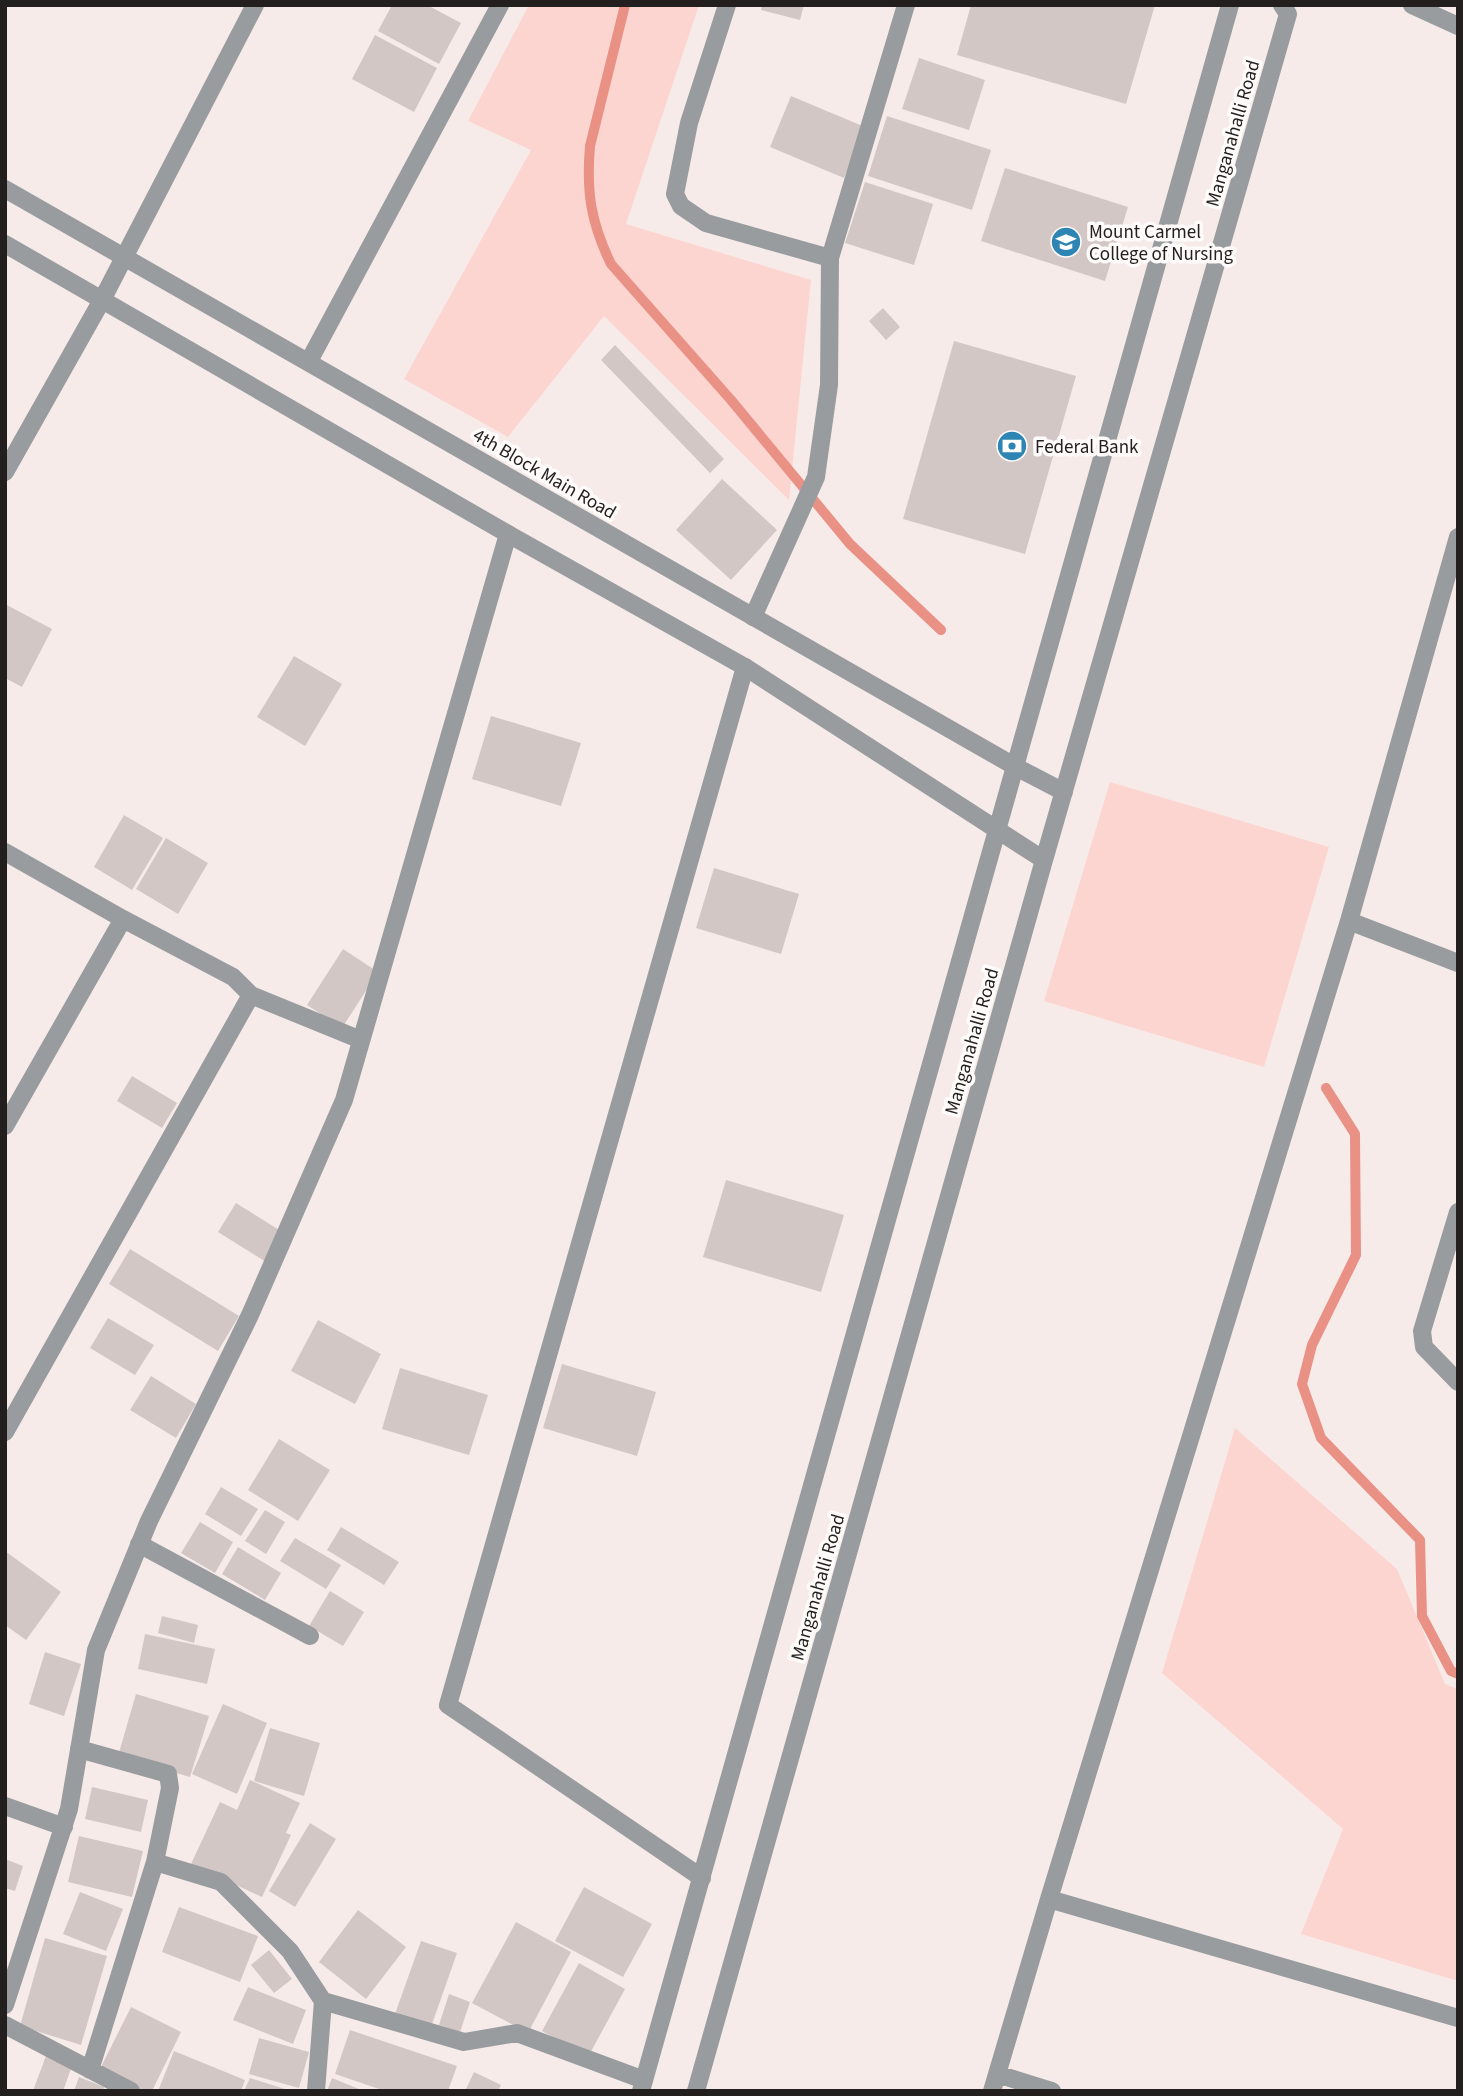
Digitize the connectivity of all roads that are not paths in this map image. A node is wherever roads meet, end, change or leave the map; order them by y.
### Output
1 (255, 5) edge
2 (500, 5) edge
3 (727, 5) edge
4 (906, 5) edge
5 (1230, 5) edge
6 (1282, 5) edge
7 (1412, 5) edge
8 (1458, 26) edge
9 (5, 189) edge
10 (5, 244) edge
11 (125, 256) junction
12 (830, 258) junction
13 (102, 300) junction
14 (309, 361) junction
15 (5, 472) edge
16 (508, 534) junction
17 (1458, 537) edge
18 (753, 617) junction
19 (745, 667) junction
20 (1016, 767) junction
21 (1064, 792) junction
22 (998, 831) junction
23 (5, 852) edge
24 (1044, 860) junction
25 (123, 919) junction
26 (1349, 920) junction
27 (1458, 963) edge
28 (251, 995) junction
29 (361, 1040) junction
30 (5, 1126) edge
31 (1458, 1212) edge
32 (1458, 1382) edge
33 (5, 1432) edge
34 (139, 1544) junction
35 (310, 1636) dead end
36 (79, 1749) junction
37 (5, 1806) edge
38 (64, 1827) junction
39 (155, 1862) junction
40 (702, 1878) junction
41 (1049, 1899) junction
42 (323, 2001) junction
43 (5, 2005) edge
44 (1458, 2018) edge
45 (5, 2025) edge
46 (90, 2070) junction
47 (995, 2082) edge
48 (643, 2085) edge
49 (131, 2091) edge
50 (316, 2091) edge
51 (696, 2091) edge
52 (1052, 2091) edge

1 - 11 street
2 - 14 street
3 - 12 street
4 - 12 street
5 - 20 street, Manganahalli Road
6 - 21 street, Manganahalli Road
7 - 8 street
9 - 11 street, 4th Block Main Road
10 - 13 street
11 - 13 street
11 - 14 street, 4th Block Main Road
12 - 18 street
13 - 15 street
13 - 16 street
14 - 18 street, 4th Block Main Road
16 - 19 street
16 - 29 street
17 - 26 street
18 - 20 street, 4th Block Main Road
19 - 22 street
19 - 40 street
20 - 21 street, 4th Block Main Road
20 - 22 street, Manganahalli Road
21 - 24 street, Manganahalli Road
22 - 24 street
22 - 40 street, Manganahalli Road
23 - 25 street
24 - 51 street, Manganahalli Road
25 - 28 street
25 - 30 street
26 - 27 street
26 - 41 street
28 - 29 street
28 - 33 street
29 - 34 street
31 - 32 street
34 - 35 street
34 - 36 street
36 - 38 street
36 - 39 street
37 - 38 street
38 - 43 street
39 - 42 street
39 - 46 street
40 - 48 street, Manganahalli Road
41 - 44 street
41 - 47 street
42 - 48 street
42 - 50 street
45 - 46 street
46 - 49 street
47 - 52 street

